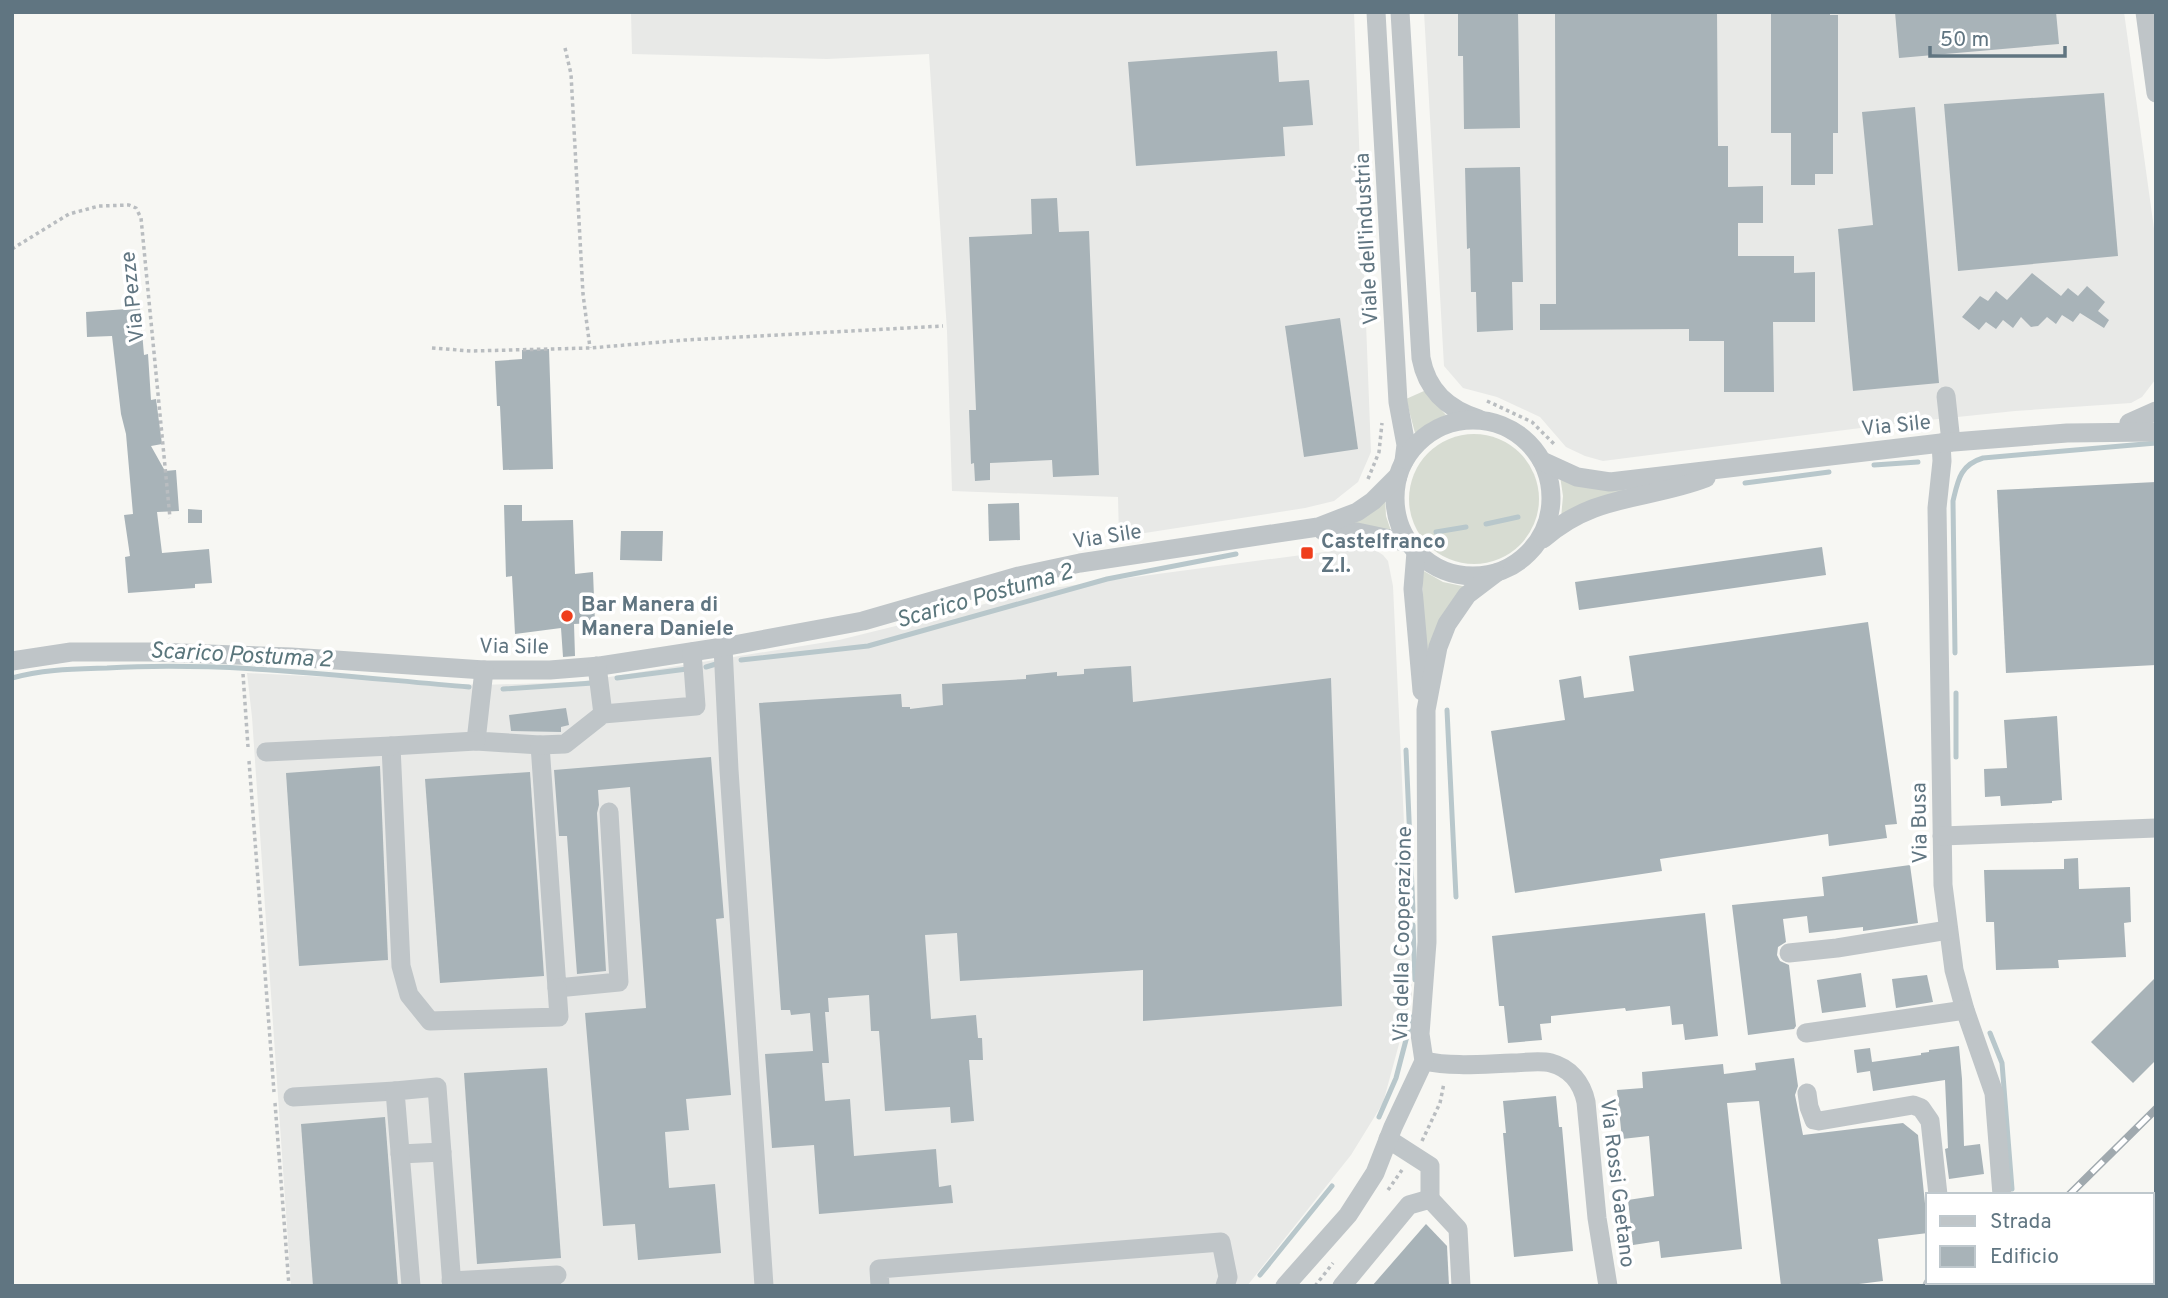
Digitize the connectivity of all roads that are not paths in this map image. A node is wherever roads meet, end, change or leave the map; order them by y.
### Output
1 (1376, 12) edge
2 (1400, 12) edge
3 (2145, 12) edge
4 (2156, 93) edge
5 (1946, 396) dead end
6 (2156, 411) edge
7 (1483, 421) junction
8 (2156, 421) edge
9 (2129, 423) junction
10 (2156, 432) edge
11 (2067, 433) junction
12 (1946, 442) junction
13 (1542, 461) junction
14 (1401, 469) junction
15 (1731, 469) junction
16 (1670, 474) junction
17 (1615, 500) junction
18 (1296, 532) junction
19 (1537, 544) junction
20 (1412, 547) junction
21 (1496, 573) junction
22 (723, 647) junction
23 (692, 652) junction
24 (12, 661) edge
25 (597, 666) junction
26 (484, 670) junction
27 (1426, 710) junction
28 (603, 714) junction
29 (476, 741) junction
30 (391, 746) junction
31 (540, 746) junction
32 (266, 752) dead end
33 (609, 812) dead end
34 (2156, 828) edge
35 (1942, 836) junction
36 (1948, 930) junction
37 (1789, 953) dead end
38 (557, 988) junction
39 (1965, 1010) junction
40 (1806, 1033) dead end
41 (1424, 1062) junction
42 (395, 1091) junction
43 (1807, 1093) dead end
44 (293, 1097) dead end
45 (1388, 1139) junction
46 (442, 1152) junction
47 (400, 1154) junction
48 (1938, 1193) edge
49 (2002, 1193) edge
50 (1430, 1199) junction
51 (557, 1275) dead end
52 (1231, 1283) edge
53 (452, 1284) edge
54 (411, 1286) edge
55 (764, 1286) edge
56 (880, 1286) edge
57 (1285, 1286) edge
58 (1342, 1286) edge
59 (1461, 1286) edge
60 (1608, 1286) edge

1 - 14 street, Viale dell'industria
2 - 7 street
3 - 4 street
5 - 12 street, Via Busa
6 - 9 street
7 - 13 street
7 - 14 street
8 - 9 street, Via Sile
9 - 11 street, Via Sile
10 - 11 street, Via Sile
11 - 12 street, Via Sile
12 - 15 street, Via Sile
12 - 35 street, Via Busa
13 - 16 street, Via Sile
13 - 19 street
14 - 18 street, Via Sile
14 - 20 street
15 - 16 street, Via Sile
15 - 17 street, Via Sile
16 - 17 street
17 - 19 street, Via Sile
18 - 20 street, Via Sile
18 - 22 street, Via Sile
19 - 21 street
20 - 21 street
20 - 27 street, Via della Cooperazione
21 - 27 street, Via della Cooperazione
22 - 23 street, Via Sile
22 - 55 street
23 - 25 street, Via Sile
23 - 28 street
24 - 26 street, Via Sile
25 - 26 street, Via Sile
25 - 28 street
26 - 29 street
27 - 41 street, Via della Cooperazione
28 - 31 street
29 - 30 street
29 - 31 street
30 - 32 street
30 - 38 street
31 - 38 street
33 - 38 street
34 - 35 street
35 - 36 street, Via Busa
36 - 37 street
36 - 39 street, Via Busa
39 - 40 street
39 - 49 street, Via Busa
41 - 45 street, Via della Cooperazione
41 - 60 street, Via Rossi Gaetano
42 - 44 street
42 - 46 street
42 - 47 street
43 - 48 street
45 - 50 street
45 - 57 street, Via della Cooperazione
46 - 47 street
46 - 53 street
47 - 54 street
50 - 58 street
50 - 59 street
51 - 53 street
52 - 56 street

